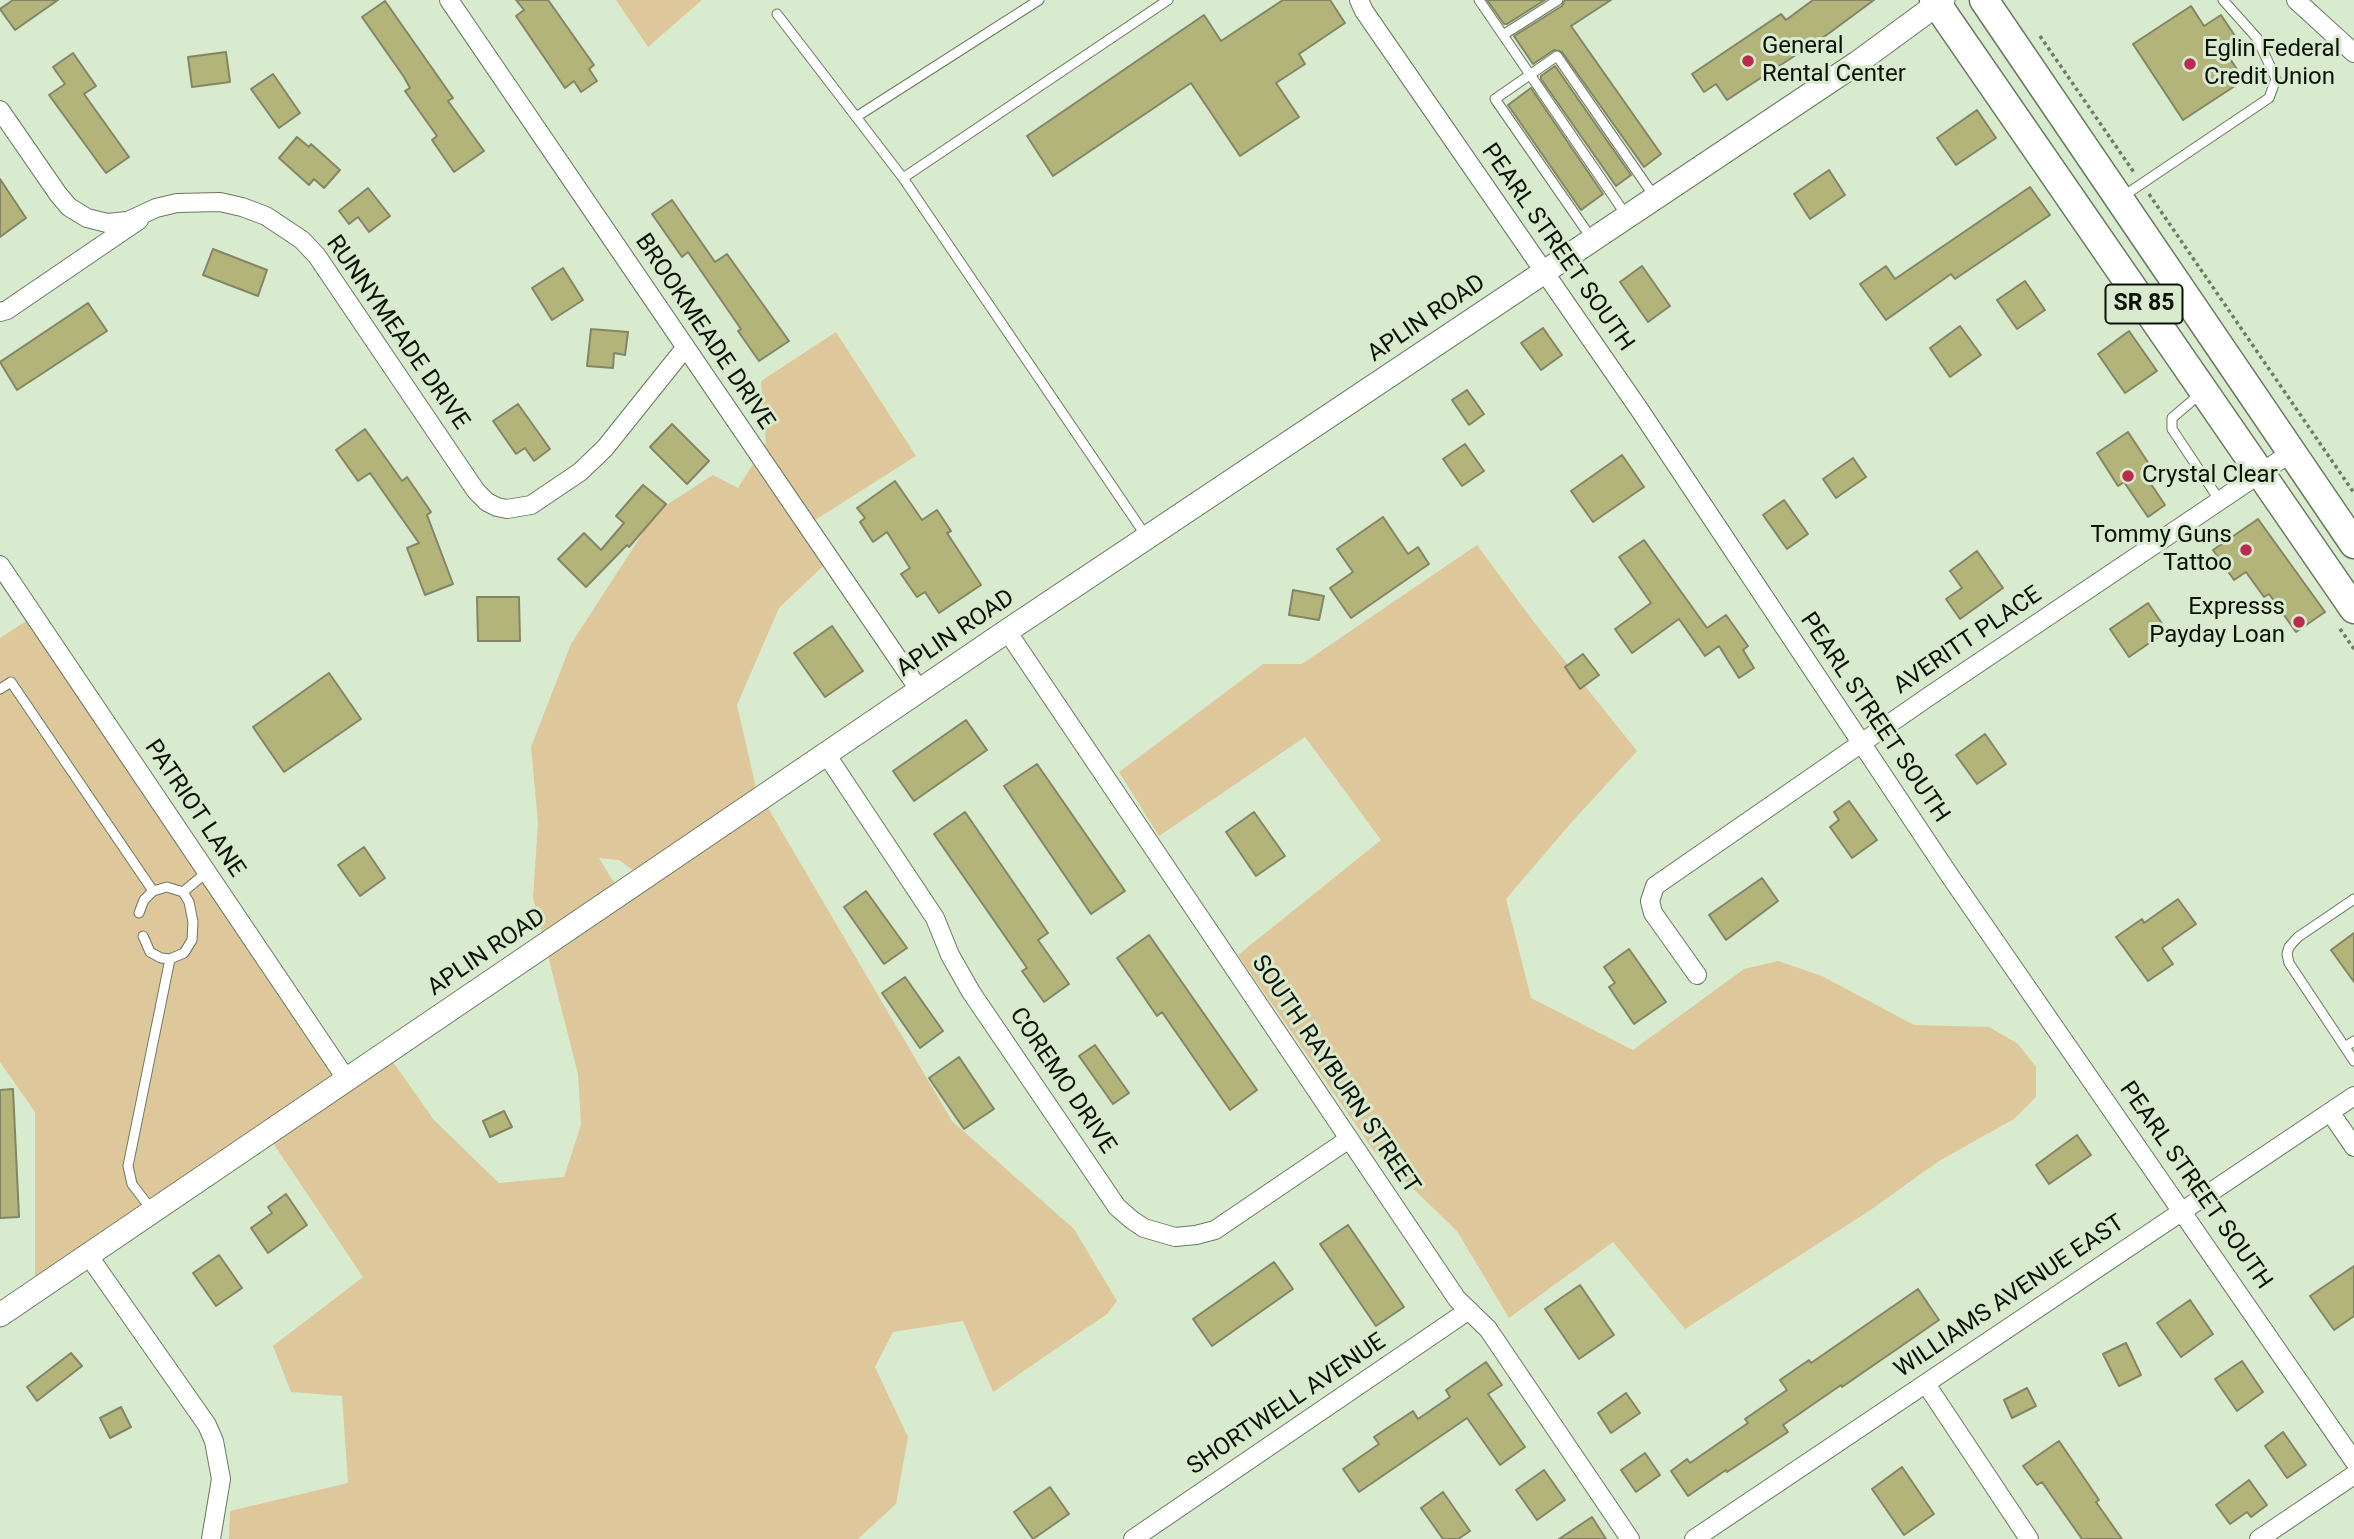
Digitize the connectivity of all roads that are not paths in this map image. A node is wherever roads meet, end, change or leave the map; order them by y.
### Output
1 (449, 0) edge
2 (1039, 0) edge
3 (1168, 0) edge
4 (1359, 0) edge
5 (1479, 0) edge
6 (1558, 0) edge
7 (1984, 0) edge
8 (2223, 0) edge
9 (2296, 0) edge
10 (1938, 1) edge
11 (777, 14) dead end
12 (1503, 35) junction
13 (2354, 53) edge
14 (1530, 75) junction
15 (0, 110) edge
16 (856, 117) junction
17 (903, 178) junction
18 (2131, 190) junction
19 (1655, 198) junction
20 (156, 208) junction
21 (1627, 217) junction
22 (1592, 240) junction
23 (1544, 272) junction
24 (0, 312) edge
25 (685, 348) junction
26 (2204, 391) junction
27 (2292, 452) junction
28 (2261, 473) junction
29 (2220, 501) junction
30 (1147, 537) junction
31 (2354, 544) edge
32 (0, 565) edge
33 (2354, 610) edge
34 (1007, 631) junction
35 (0, 689) edge
36 (920, 691) junction
37 (1862, 744) junction
38 (826, 754) junction
39 (207, 873) junction
40 (153, 891) junction
41 (183, 892) junction
42 (2354, 899) edge
43 (139, 913) dead end
44 (143, 936) dead end
45 (170, 960) junction
46 (1697, 975) dead end
47 (2354, 1041) edge
48 (2345, 1047) junction
49 (2354, 1061) edge
50 (347, 1080) junction
51 (2354, 1096) edge
52 (2330, 1112) junction
53 (1349, 1139) junction
54 (2354, 1147) edge
55 (152, 1211) junction
56 (2182, 1211) junction
57 (88, 1255) junction
58 (1469, 1310) junction
59 (0, 1315) edge
60 (1926, 1384) junction
61 (2354, 1461) edge
62 (2354, 1475) edge
63 (211, 1539) edge
64 (1133, 1539) edge
65 (1630, 1539) edge
66 (1694, 1539) edge
67 (2029, 1539) edge
68 (2259, 1539) edge

1 - 25 street, BROOKMEADE DRIVE
2 - 16 lane
3 - 17 lane
4 - 23 street, PEARL STREET SOUTH
5 - 12 lane
6 - 12 lane
7 - 18 main road, SR 85
8 - 18 lane
9 - 13 street
10 - 19 street, APLIN ROAD
10 - 26 main road, SR 85
11 - 16 lane
12 - 14 lane
14 - 19 lane
14 - 21 lane
14 - 22 lane
15 - 20 street, RUNNYMEADE DRIVE
16 - 17 lane
17 - 30 lane
18 - 27 main road, SR 85
19 - 21 street, APLIN ROAD
20 - 24 street
20 - 25 street, RUNNYMEADE DRIVE
21 - 22 street, APLIN ROAD
22 - 23 street, APLIN ROAD
23 - 30 street, APLIN ROAD
23 - 37 street, PEARL STREET SOUTH
25 - 36 street, BROOKMEADE DRIVE
26 - 28 main road, SR 85
26 - 29 lane
27 - 28 street, AVERITT PLACE
27 - 31 main road, SR 85
28 - 29 street, AVERITT PLACE
28 - 33 main road, SR 85
29 - 37 street, AVERITT PLACE
30 - 34 street, APLIN ROAD
32 - 39 street, PATRIOT LANE
34 - 36 street, APLIN ROAD
34 - 53 street, SOUTH RAYBURN STREET
35 - 40 lane
36 - 38 street, APLIN ROAD
37 - 46 street, AVERITT PLACE
37 - 56 street, PEARL STREET SOUTH
38 - 50 street, APLIN ROAD
38 - 53 street, COREMO DRIVE
39 - 41 lane
39 - 50 street, PATRIOT LANE
40 - 41 lane
40 - 43 lane
41 - 45 lane
42 - 48 lane
44 - 45 lane
45 - 55 lane
47 - 48 lane
48 - 49 lane
50 - 55 street, APLIN ROAD
51 - 52 street, WILLIAMS AVENUE EAST
52 - 54 street
52 - 56 street, WILLIAMS AVENUE EAST
53 - 58 street, SOUTH RAYBURN STREET
55 - 57 street, APLIN ROAD
56 - 60 street, WILLIAMS AVENUE EAST
56 - 61 street, PEARL STREET SOUTH
57 - 59 street, APLIN ROAD
57 - 63 street
58 - 64 street, SHORTWELL AVENUE
58 - 65 street, SOUTH RAYBURN STREET
60 - 66 street, WILLIAMS AVENUE EAST
60 - 67 street
62 - 68 street

